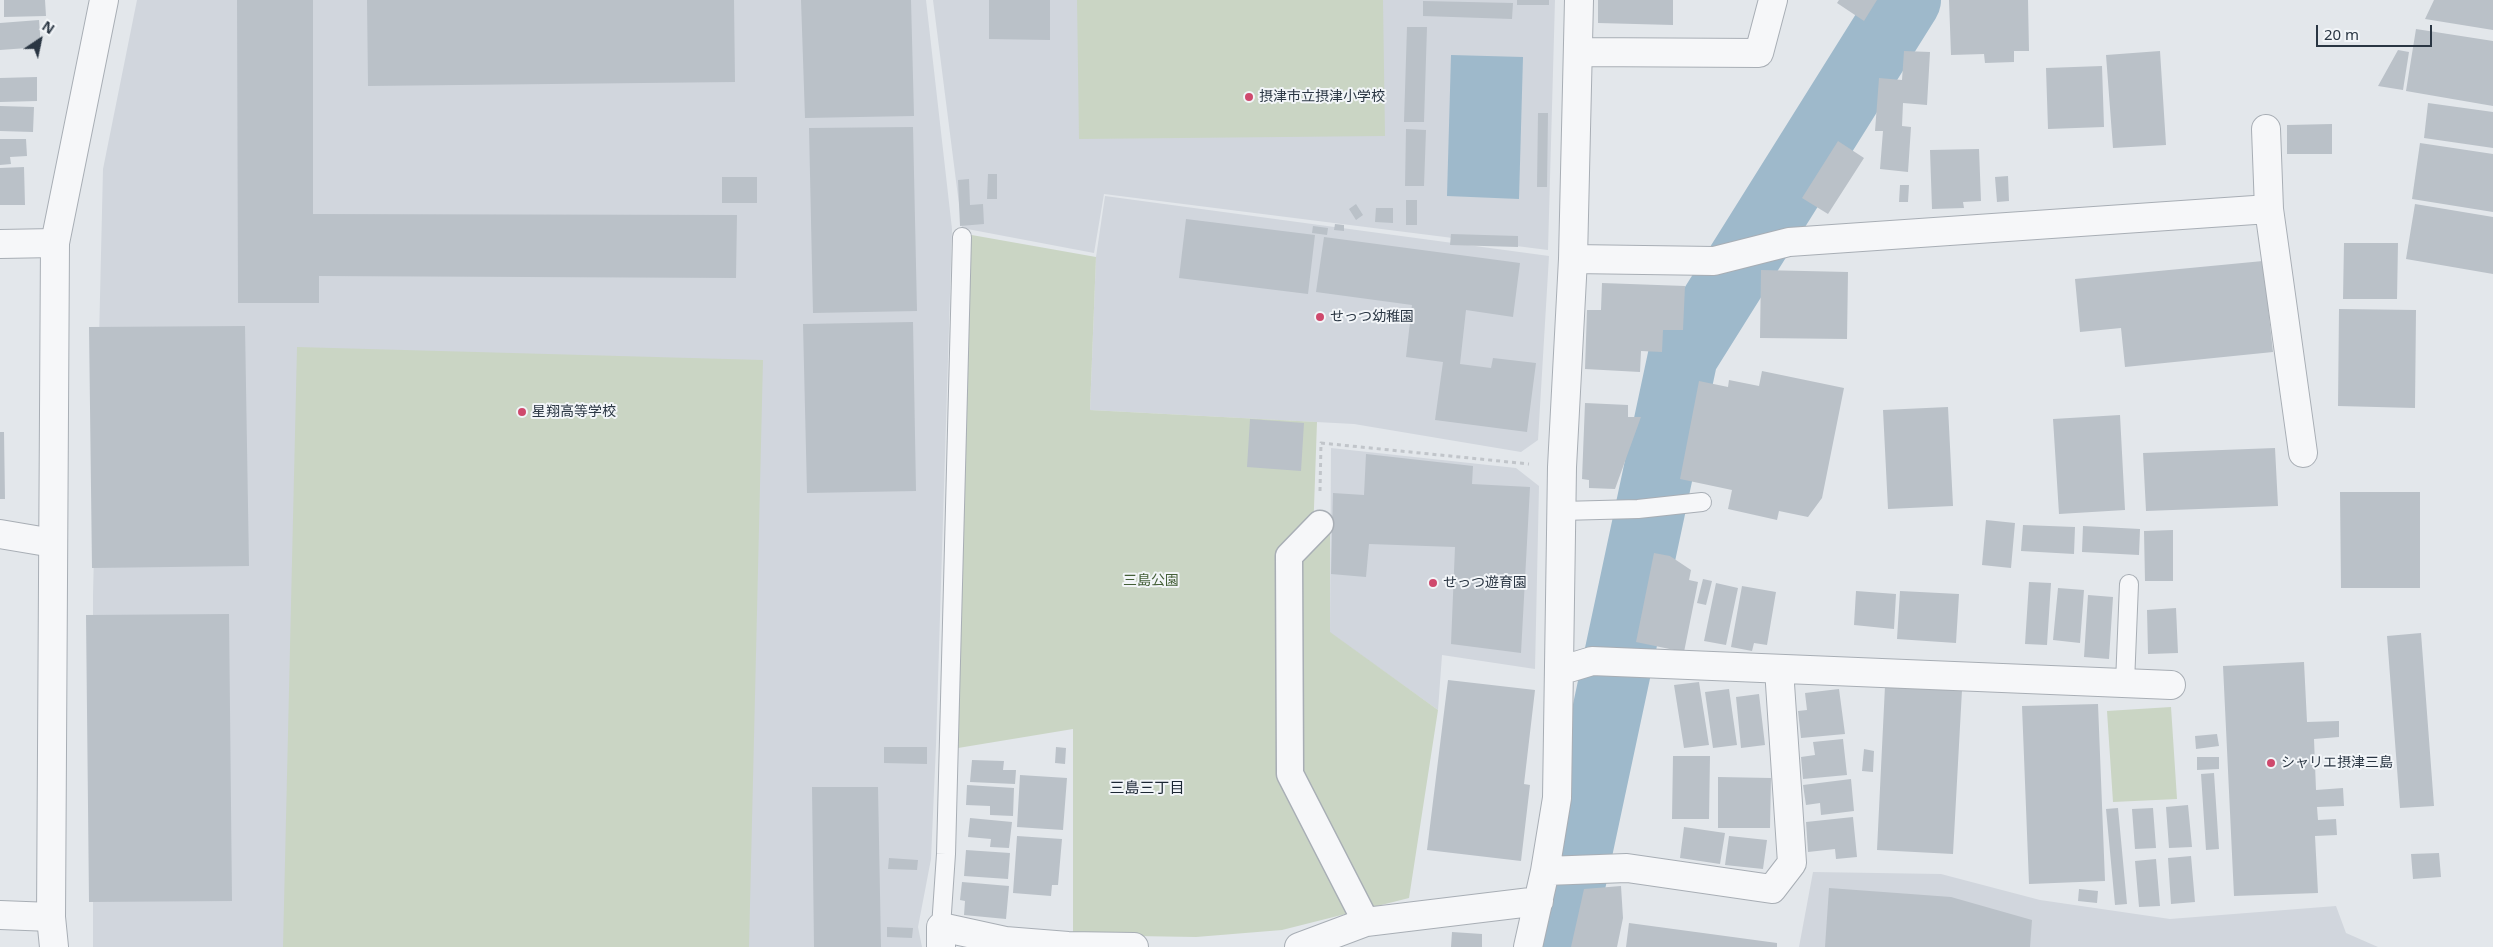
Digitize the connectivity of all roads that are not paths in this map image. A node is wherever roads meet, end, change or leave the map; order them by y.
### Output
1 (104, 0) edge
2 (1579, 0) edge
3 (1773, 0) edge
4 (1578, 52) junction
5 (2266, 129) dead end
6 (2269, 209) junction
7 (962, 237) dead end
8 (55, 243) junction
9 (0, 244) edge
10 (1573, 259) junction
11 (2304, 453) dead end
12 (1702, 502) dead end
13 (1561, 511) junction
14 (1320, 524) road end
15 (0, 534) edge
16 (53, 543) junction
17 (2129, 584) dead end
18 (1779, 669) junction
19 (1559, 671) junction
20 (2125, 683) junction
21 (2171, 685) dead end
22 (1562, 870) junction
23 (1539, 900) junction
24 (0, 915) edge
25 (50, 917) junction
26 (1366, 922) junction
27 (941, 937) edge
28 (54, 947) edge
29 (1068, 947) edge
30 (1134, 947) edge
31 (1299, 947) edge
32 (1528, 947) edge

1 - 8 street
2 - 4 street
3 - 4 street
4 - 10 street
5 - 6 street
6 - 10 street
6 - 11 street
7 - 27 lane
8 - 9 street
8 - 16 street
10 - 13 street
12 - 13 lane
13 - 19 street
14 - 26 street
15 - 16 street
16 - 25 street
17 - 20 lane
18 - 19 street
18 - 20 street
18 - 22 street
19 - 22 street
20 - 21 street
22 - 23 street
23 - 26 street
23 - 32 street
24 - 25 street
25 - 28 street
26 - 31 street
27 - 29 street
29 - 30 street

